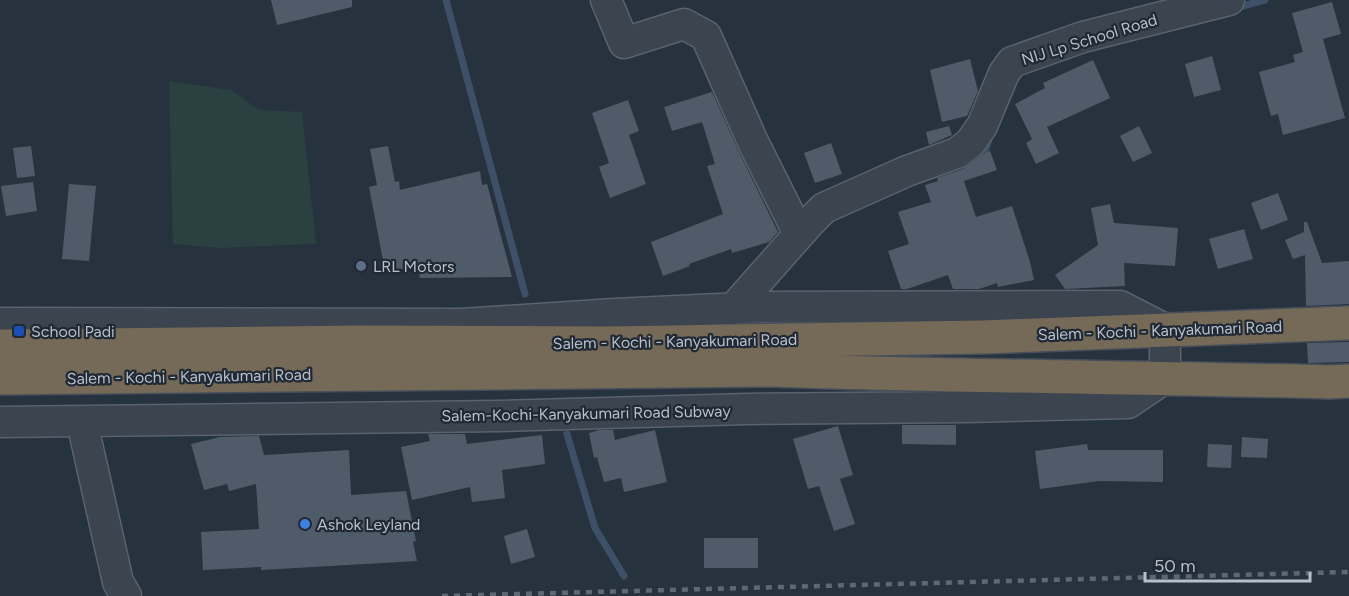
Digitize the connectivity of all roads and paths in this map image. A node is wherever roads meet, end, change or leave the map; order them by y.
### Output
1 (606, 0) edge
2 (1229, 0) edge
3 (799, 234) junction
4 (733, 309) junction
5 (0, 323) edge
6 (1349, 323) edge
7 (1166, 329) junction
8 (0, 346) edge
9 (0, 378) edge
10 (1165, 378) junction
11 (1349, 381) edge
12 (0, 422) edge
13 (82, 422) junction
14 (126, 596) edge

1 - 3 street
2 - 3 street, NIJ Lp School Road
3 - 4 street, NIJ Lp School Road
4 - 5 street
4 - 7 street
6 - 7 highway, Salem - Kochi - Kanyakumari Road
7 - 8 highway, Salem - Kochi - Kanyakumari Road
7 - 10 street
9 - 10 highway, Salem - Kochi - Kanyakumari Road
10 - 11 highway, Salem - Kochi - Kanyakumari Road
10 - 13 street, Salem-Kochi-Kanyakumari Road Subway
12 - 13 street, Salem-Kochi-Kanyakumari Road Subway
13 - 14 street

